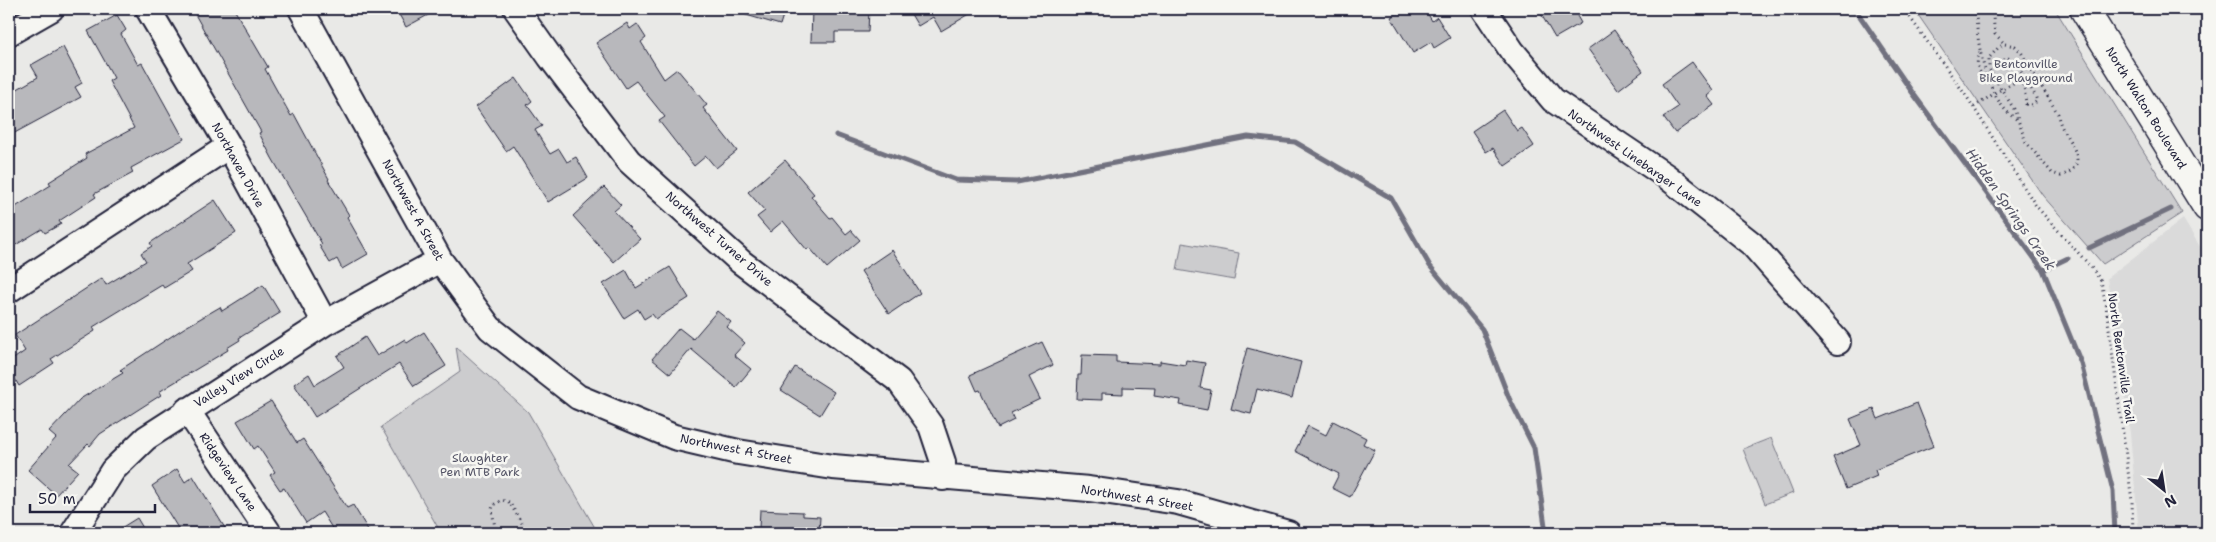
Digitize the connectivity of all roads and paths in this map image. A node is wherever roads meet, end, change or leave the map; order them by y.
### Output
1 (51, 9) edge
2 (148, 9) edge
3 (301, 9) edge
4 (516, 9) edge
5 (1484, 9) edge
6 (1904, 9) edge
7 (1976, 9) edge
8 (1992, 9) edge
9 (2084, 9) edge
10 (9, 33) edge
11 (2005, 44) junction
12 (1980, 50) junction
13 (1987, 79) junction
14 (2018, 81) junction
15 (2001, 89) junction
16 (1993, 94) junction
17 (1974, 107) junction
18 (2017, 119) junction
19 (229, 146) junction
20 (2207, 207) edge
21 (440, 260) junction
22 (9, 290) edge
23 (325, 323) junction
24 (1838, 342) dead end
25 (187, 410) junction
26 (943, 478) junction
27 (73, 533) edge
28 (269, 533) edge
29 (496, 533) edge
30 (528, 533) edge
31 (1288, 533) edge
32 (2133, 533) edge

1 - 10 street
2 - 19 street, Northaven Drive
3 - 21 street, Northwest A Street
4 - 26 street, Northwest Turner Drive
5 - 24 street, Northwest Linebarger Lane
6 - 17 path, North Bentonville Trail
7 - 12 path
8 - 11 path
9 - 20 main road, North Walton Boulevard
11 - 15 path
11 - 18 path
12 - 13 path
12 - 13 path
13 - 16 path
14 - 14 path
14 - 15 path
15 - 16 path
15 - 18 path
16 - 17 path
16 - 18 path
17 - 32 path, North Bentonville Trail
19 - 22 street
19 - 23 street, Northaven Drive
21 - 23 street, Valley View Circle
21 - 26 street, Northwest A Street
23 - 25 street, Valley View Circle
25 - 27 street, Valley View Circle
25 - 28 street, Ridgeview Lane
26 - 31 street, Northwest A Street
29 - 30 path

